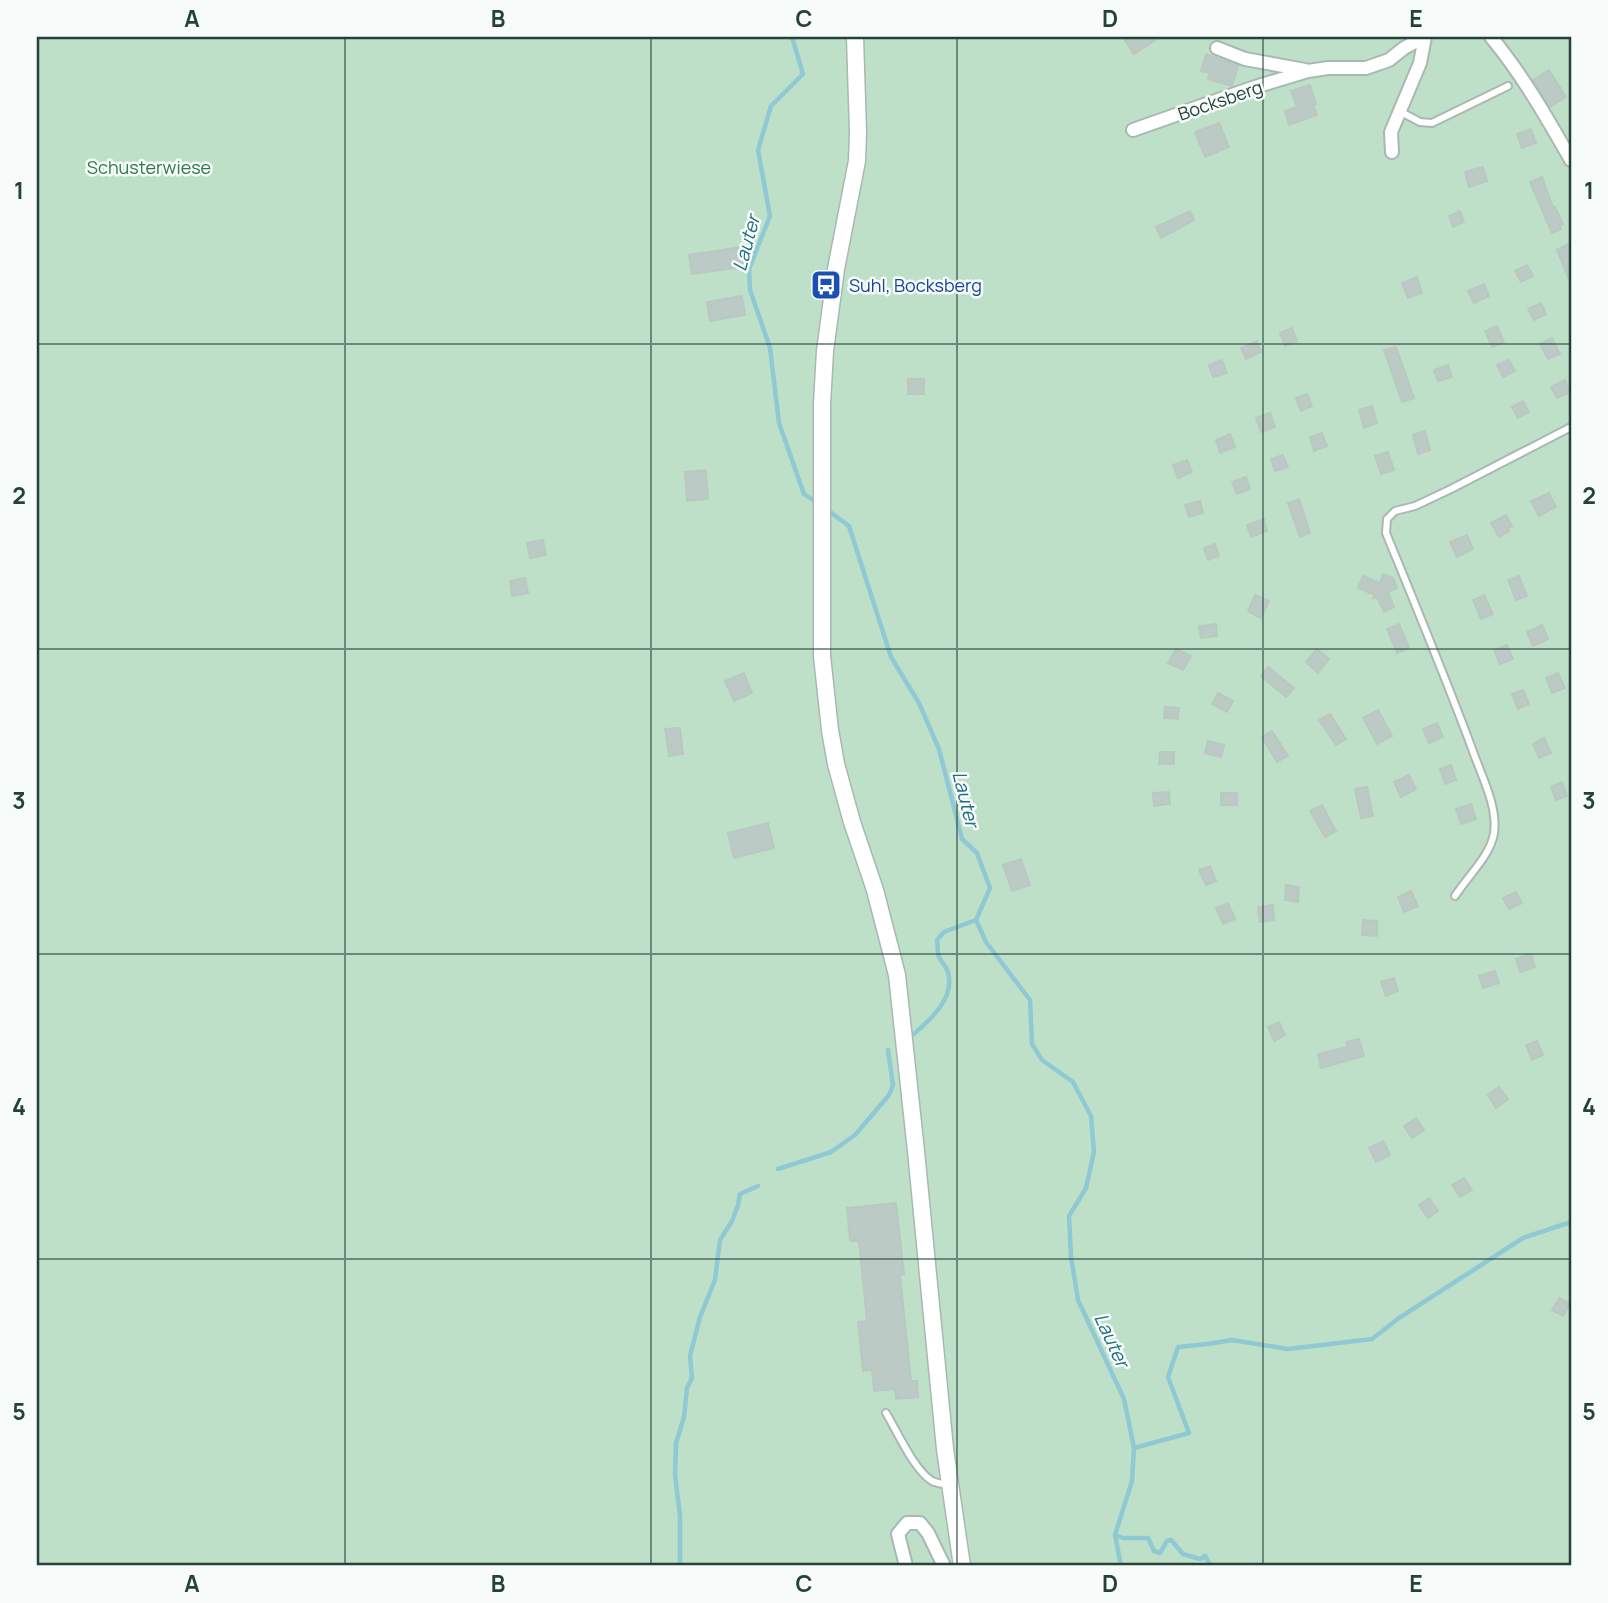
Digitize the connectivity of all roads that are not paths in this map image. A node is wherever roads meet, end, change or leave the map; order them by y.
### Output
1 (855, 37) edge
2 (1425, 37) edge
3 (1491, 37) edge
4 (1217, 48) dead end
5 (1308, 71) junction
6 (1508, 86) dead end
7 (1399, 111) junction
8 (1133, 130) dead end
9 (1392, 152) dead end
10 (1571, 160) edge
11 (1571, 427) edge
12 (1455, 896) dead end
13 (886, 1413) dead end
14 (950, 1485) junction
15 (906, 1566) edge
16 (944, 1566) edge
17 (962, 1566) edge

1 - 14 street
2 - 5 street, Bocksberg
2 - 7 street
3 - 10 street
4 - 5 street, Bocksberg
5 - 8 street, Bocksberg
6 - 7 lane
7 - 9 street
11 - 12 lane
13 - 14 lane
14 - 17 street
15 - 16 street

